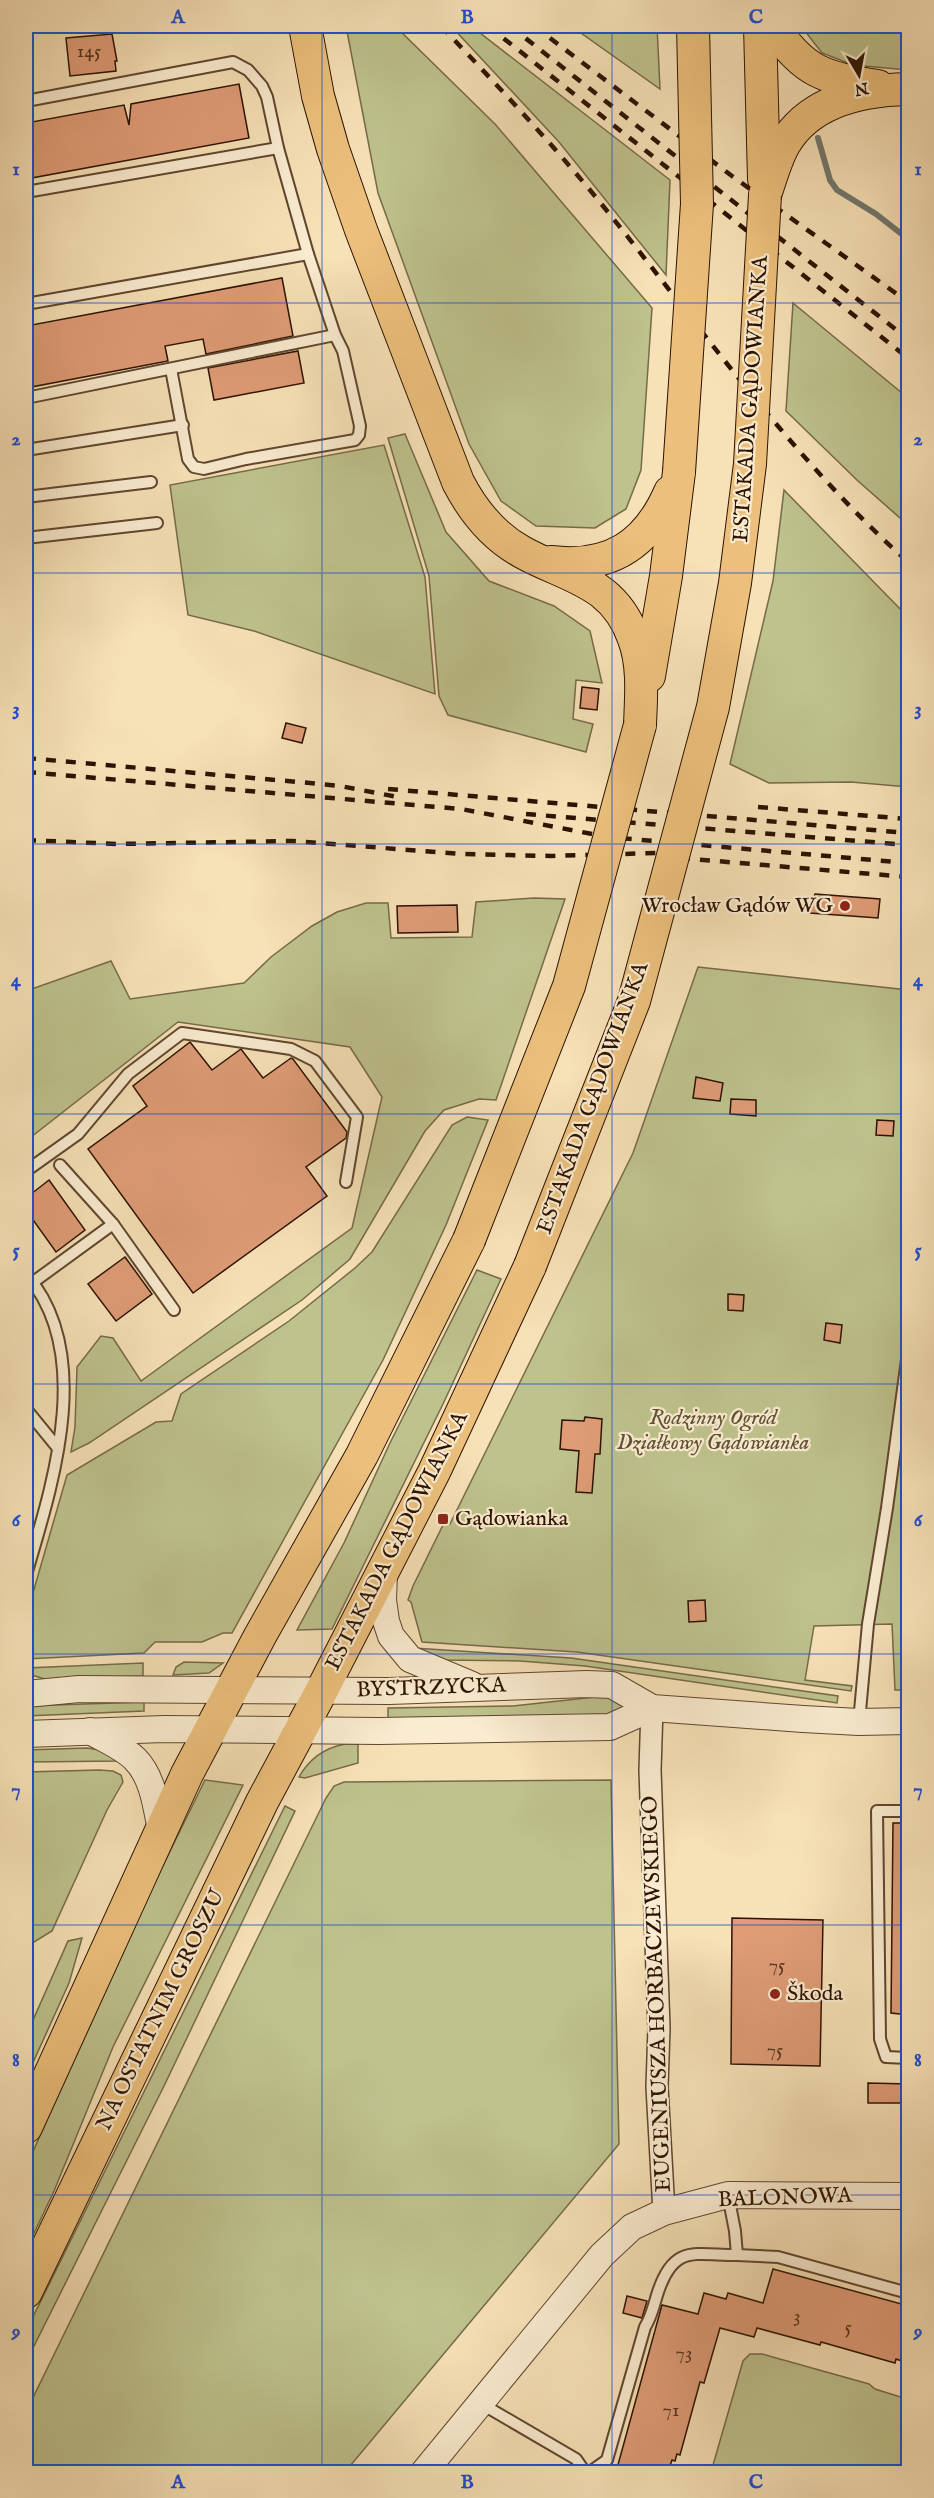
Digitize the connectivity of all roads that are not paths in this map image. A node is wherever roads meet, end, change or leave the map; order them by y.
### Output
1 (304, 26) edge
2 (693, 26) edge
3 (760, 26) edge
4 (773, 26) edge
5 (902, 89) edge
6 (26, 101) edge
7 (278, 148) junction
8 (26, 192) edge
9 (765, 195) junction
10 (308, 254) junction
11 (26, 304) edge
12 (335, 335) junction
13 (171, 369) junction
14 (26, 398) edge
15 (183, 425) junction
16 (26, 450) edge
17 (679, 472) junction
18 (152, 482) dead end
19 (26, 497) edge
20 (157, 523) dead end
21 (26, 538) edge
22 (541, 561) junction
23 (640, 725) junction
24 (60, 1165) dead end
25 (26, 1171) edge
26 (346, 1182) dead end
27 (113, 1224) junction
28 (29, 1278) edge
29 (174, 1310) dead end
30 (909, 1352) edge
31 (26, 1409) edge
32 (57, 1447) junction
33 (384, 1573) junction
34 (26, 1575) edge
35 (478, 1688) junction
36 (234, 1690) junction
37 (322, 1690) junction
38 (26, 1694) edge
39 (652, 1708) junction
40 (909, 1721) edge
41 (859, 1722) junction
42 (213, 1729) junction
43 (301, 1730) junction
44 (89, 1731) junction
45 (26, 1734) edge
46 (909, 1811) edge
47 (161, 1830) junction
48 (909, 2058) edge
49 (26, 2127) edge
50 (728, 2195) junction
51 (909, 2196) edge
52 (664, 2212) junction
53 (737, 2256) junction
54 (26, 2292) edge
55 (909, 2293) edge
56 (480, 2402) junction
57 (424, 2472) edge
58 (585, 2472) edge
59 (590, 2472) edge

1 - 22 main road
2 - 17 main road, bridge
3 - 9 main road, ESTAKADA GĄDOWIANKA
4 - 5 main road
5 - 9 main road
6 - 7 lane
7 - 8 lane
7 - 10 lane
9 - 33 main road, ESTAKADA GĄDOWIANKA, bridge
10 - 11 lane
10 - 12 lane
12 - 13 lane
12 - 15 lane
13 - 14 lane
13 - 15 lane
15 - 16 lane
17 - 22 main road
17 - 23 main road
18 - 19 lane
20 - 21 lane
22 - 23 main road
23 - 36 main road, bridge
24 - 27 lane
25 - 26 lane
27 - 28 lane
27 - 29 lane
28 - 32 lane
30 - 41 lane
31 - 32 lane
32 - 34 lane
33 - 35 street
33 - 37 main road, ESTAKADA GĄDOWIANKA
35 - 37 street, BYSTRZYCKA
35 - 39 street, BYSTRZYCKA
36 - 37 street, BYSTRZYCKA
36 - 38 street, BYSTRZYCKA
36 - 42 main road
37 - 43 main road, ESTAKADA GĄDOWIANKA
39 - 41 street, BYSTRZYCKA
39 - 43 street, BYSTRZYCKA
39 - 52 street, EUGENIUSZA HORBACZEWSKIEGO
40 - 41 street, BYSTRZYCKA
42 - 43 street, BYSTRZYCKA
42 - 44 street, BYSTRZYCKA
42 - 47 main road
43 - 54 main road, NA OSTATNIM GROSZU
44 - 45 street, BYSTRZYCKA
44 - 47 street
46 - 48 lane
47 - 49 main road
50 - 51 street, BALONOWA
50 - 52 street, BALONOWA
50 - 53 lane
52 - 56 street, EUGENIUSZA HORBACZEWSKIEGO
53 - 55 lane
53 - 59 lane
56 - 57 street, EUGENIUSZA HORBACZEWSKIEGO
56 - 58 lane

